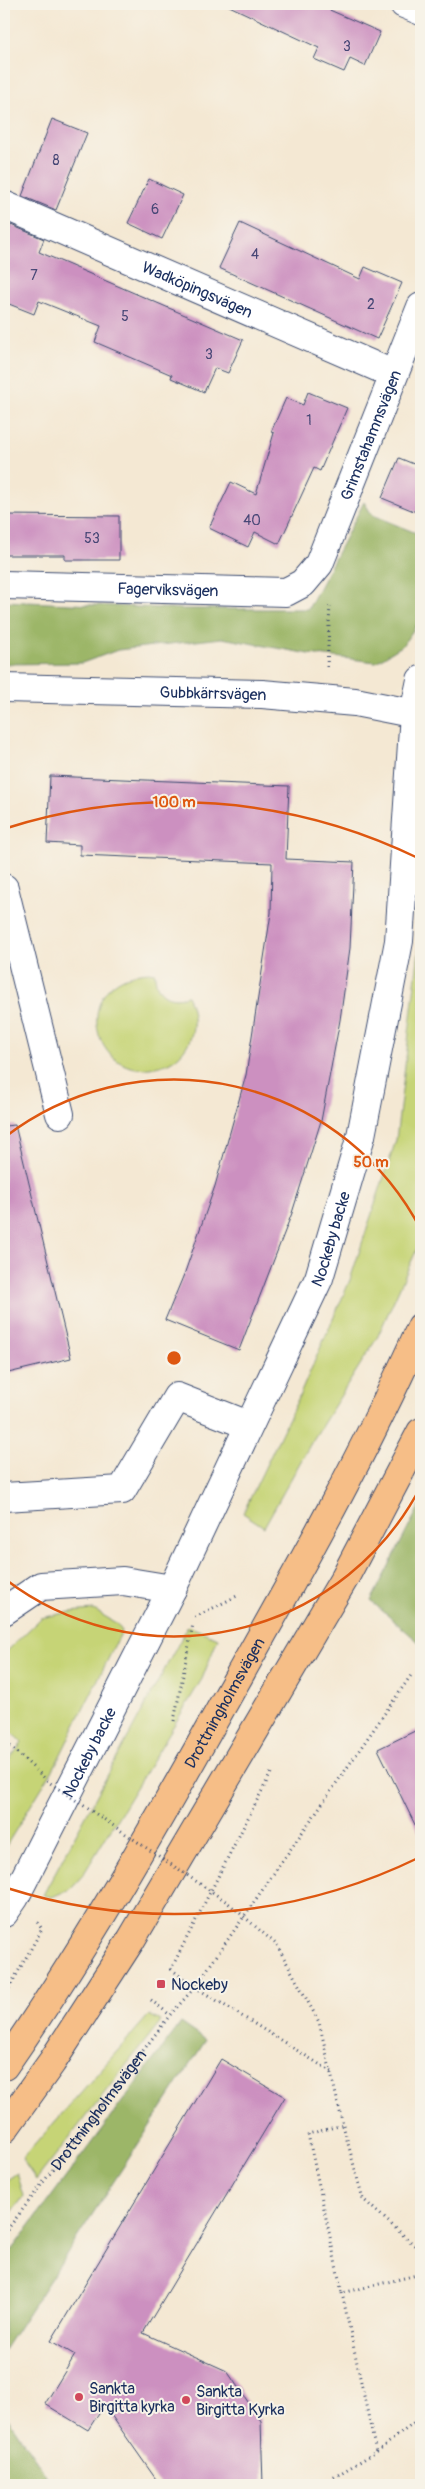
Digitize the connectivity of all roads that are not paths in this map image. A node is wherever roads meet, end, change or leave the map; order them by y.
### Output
1 (404, 4) edge
2 (421, 11) edge
3 (4, 205) edge
4 (421, 307) edge
5 (393, 374) junction
6 (319, 564) joint
7 (4, 585) edge
8 (421, 680) edge
9 (4, 688) edge
10 (418, 714) edge
11 (4, 888) edge
12 (60, 1114) dead end
13 (421, 1327) edge
14 (248, 1425) junction
15 (421, 1432) edge
16 (4, 1497) edge
17 (167, 1598) junction
18 (4, 1611) edge
19 (4, 1913) edge
20 (4, 2066) edge
21 (4, 2130) edge

1 - 2 street
3 - 5 street, Wadköpingsvägen
4 - 5 street, Grimstahamnsvägen
5 - 6 street, Grimstahamnsvägen
6 - 7 street, Fagerviksvägen
8 - 10 street
9 - 10 street, Gubbkärrsvägen
10 - 14 street, Nockeby backe
11 - 12 street
13 - 20 main road, Drottningholmsvägen
14 - 16 street
14 - 17 street, Nockeby backe
15 - 21 main road
17 - 18 street
17 - 19 street, Nockeby backe

